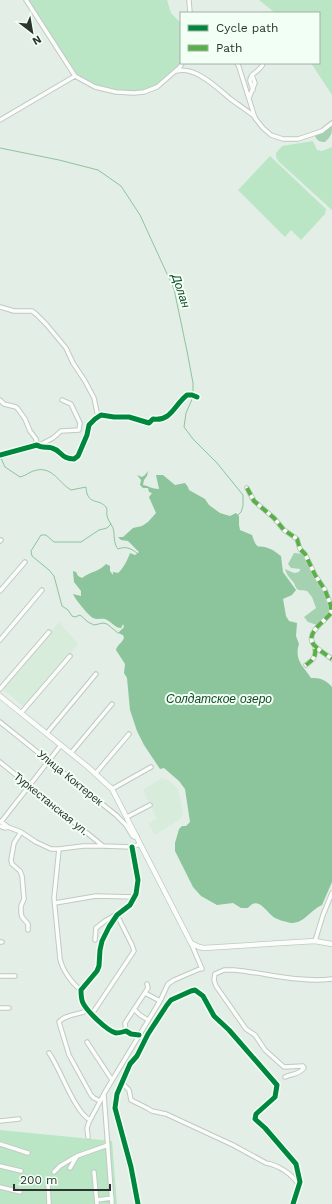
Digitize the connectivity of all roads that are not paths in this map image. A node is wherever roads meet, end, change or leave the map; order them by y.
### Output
1 (26, 0) edge
2 (189, 0) edge
3 (190, 12) edge
4 (181, 64) edge
5 (182, 64) edge
6 (262, 64) edge
7 (238, 65) edge
8 (184, 69) junction
9 (176, 71) junction
10 (75, 76) junction
11 (249, 98) junction
12 (255, 118) junction
13 (0, 120) edge
14 (332, 123) edge
15 (0, 306) edge
16 (197, 397) dead end
17 (0, 400) edge
18 (62, 400) dead end
19 (98, 417) junction
20 (37, 446) junction
21 (0, 455) edge
22 (247, 488) dead end
23 (25, 562) dead end
24 (42, 590) dead end
25 (0, 591) edge
26 (49, 632) dead end
27 (0, 640) edge
28 (315, 647) junction
29 (70, 656) dead end
30 (332, 659) edge
31 (306, 665) dead end
32 (96, 674) dead end
33 (0, 690) edge
34 (0, 696) edge
35 (112, 704) dead end
36 (21, 713) junction
37 (0, 722) edge
38 (47, 734) junction
39 (129, 734) dead end
40 (61, 745) junction
41 (71, 753) junction
42 (49, 760) junction
43 (0, 762) edge
44 (151, 768) dead end
45 (96, 773) junction
46 (29, 785) junction
47 (112, 789) junction
48 (150, 805) dead end
49 (127, 817) junction
50 (0, 823) edge
51 (21, 832) junction
52 (137, 836) junction
53 (140, 844) junction
54 (103, 846) junction
55 (132, 847) junction
56 (59, 849) junction
57 (332, 894) edge
58 (135, 897) junction
59 (55, 903) junction
60 (119, 914) junction
61 (28, 930) dead end
62 (95, 940) dead end
63 (315, 941) junction
64 (332, 944) edge
65 (191, 945) junction
66 (187, 950) dead end
67 (0, 976) edge
68 (15, 976) dead end
69 (332, 979) edge
70 (147, 984) dead end
71 (81, 990) junction
72 (145, 993) junction
73 (160, 1001) junction
74 (0, 1008) edge
75 (9, 1008) dead end
76 (134, 1009) junction
77 (88, 1010) junction
78 (92, 1014) junction
79 (148, 1020) junction
80 (126, 1031) junction
81 (139, 1035) junction
82 (87, 1042) dead end
83 (48, 1053) dead end
84 (285, 1077) dead end
85 (112, 1080) junction
86 (122, 1082) junction
87 (104, 1094) junction
88 (100, 1100) junction
89 (19, 1119) dead end
90 (90, 1120) junction
91 (0, 1121) edge
92 (88, 1137) dead end
93 (0, 1144) edge
94 (108, 1145) junction
95 (28, 1152) dead end
96 (75, 1157) junction
97 (0, 1166) edge
98 (70, 1168) dead end
99 (21, 1172) dead end
100 (54, 1172) dead end
101 (94, 1172) dead end
102 (51, 1181) dead end
103 (0, 1187) edge
104 (299, 1187) junction
105 (20, 1192) dead end
106 (112, 1198) junction
107 (97, 1202) edge
108 (49, 1204) edge
109 (112, 1204) edge
110 (138, 1204) edge
111 (293, 1204) edge

1 - 10 street
2 - 3 street
4 - 9 street
5 - 8 street
6 - 11 street
7 - 11 street
8 - 9 street
8 - 12 street
9 - 10 street
10 - 13 street
11 - 12 street
12 - 14 street
15 - 19 street
16 - 19 street
17 - 20 street
18 - 20 street
19 - 20 street
20 - 21 street
22 - 28 street
23 - 25 street
24 - 27 street
26 - 33 street
28 - 30 street
28 - 31 street
29 - 36 street
32 - 38 street
34 - 36 main road
35 - 41 street
36 - 38 main road
37 - 42 street, Улица Коктерек
38 - 40 main road
39 - 45 street
40 - 41 main road
40 - 42 street
41 - 45 main road
42 - 46 street
42 - 52 street, Улица Коктерек
43 - 46 street, Туркестанская ул.
44 - 47 street
45 - 47 main road
46 - 50 street
46 - 54 street, Туркестанская ул.
47 - 49 main road
48 - 49 street
49 - 52 main road
50 - 51 street
51 - 56 street
51 - 61 street
52 - 53 main road
53 - 55 street
53 - 65 main road
54 - 55 street
54 - 56 street
55 - 58 street
56 - 59 street
57 - 63 street
58 - 59 street
58 - 60 street
59 - 71 street
60 - 62 street
60 - 71 street
60 - 78 street
63 - 64 main road
63 - 65 main road
65 - 66 street
65 - 73 street
67 - 68 street
69 - 84 street
70 - 72 street
71 - 77 street
72 - 73 street
72 - 76 street
73 - 79 street
74 - 75 street
76 - 79 street
76 - 80 street
77 - 78 street
77 - 88 street
78 - 80 street
79 - 81 street
80 - 81 street
81 - 85 street
82 - 85 street
83 - 90 street
85 - 87 street
86 - 104 street
86 - 104 street
86 - 110 street
87 - 88 street
87 - 94 street
88 - 90 street
89 - 91 street
90 - 92 street
93 - 95 street
94 - 96 street
94 - 106 street
96 - 98 street
96 - 100 street
97 - 99 street
101 - 107 street
102 - 108 street
103 - 105 street
104 - 111 street
106 - 107 street
106 - 109 street

